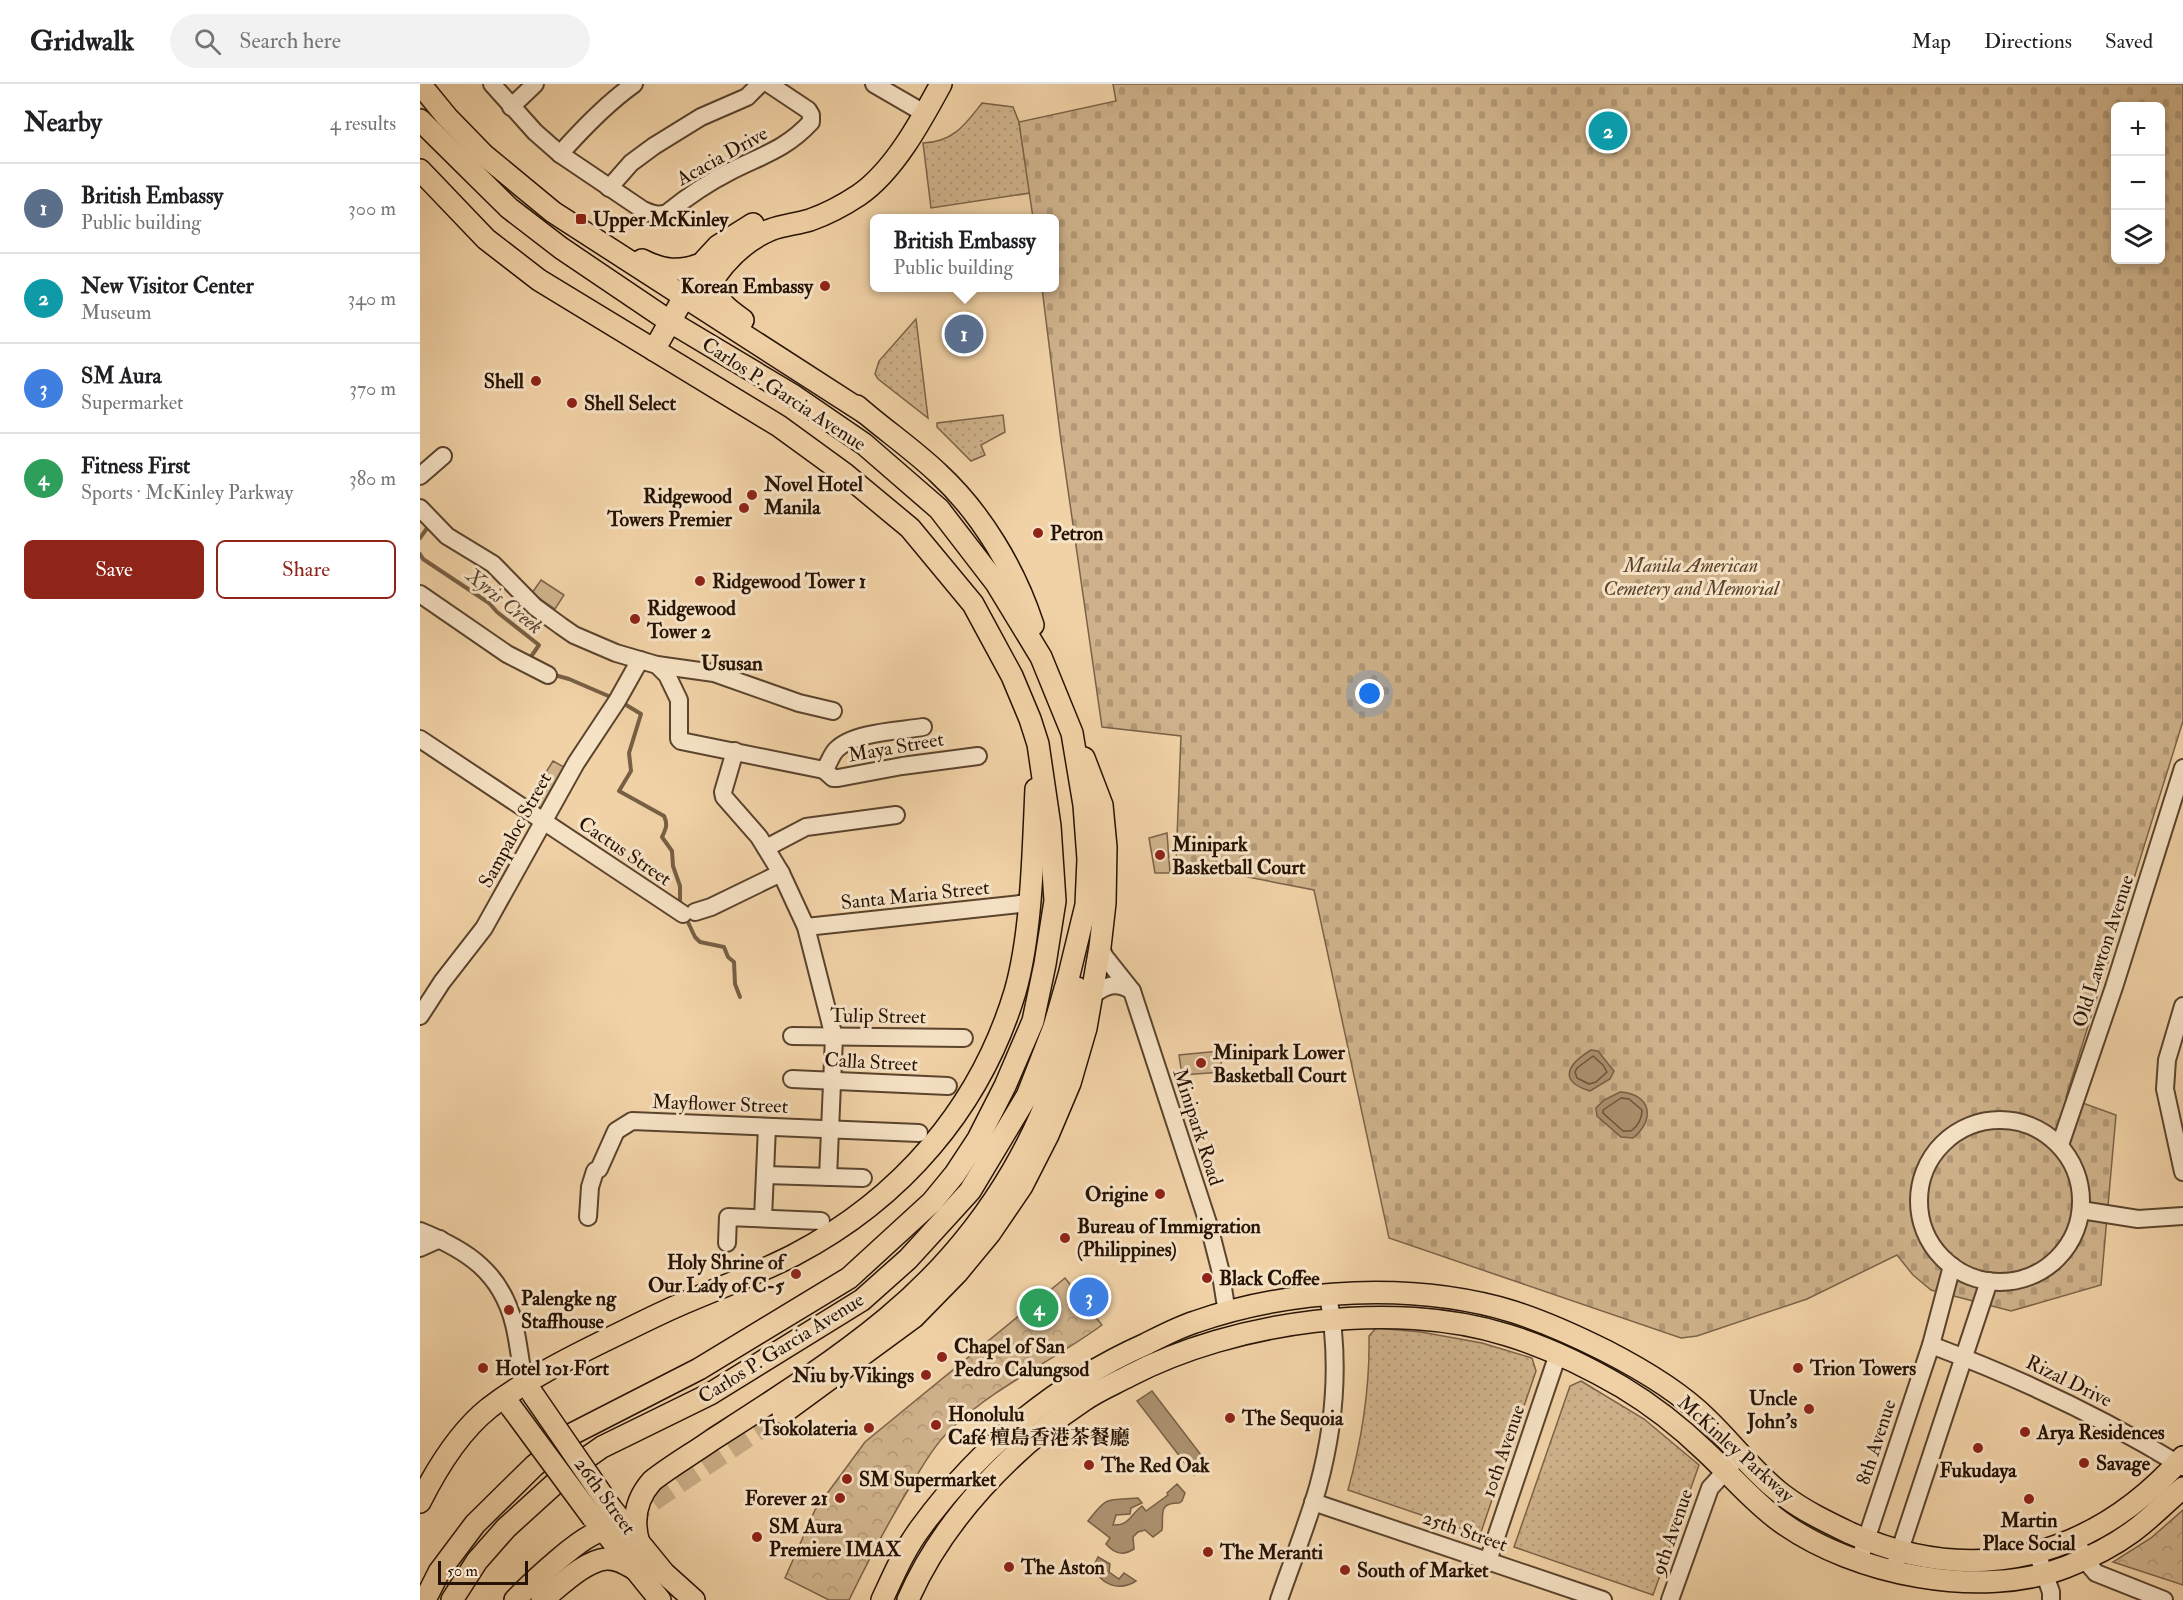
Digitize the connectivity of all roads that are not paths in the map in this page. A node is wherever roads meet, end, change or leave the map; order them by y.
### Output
1 (420, 84) edge
2 (492, 84) edge
3 (535, 84) edge
4 (634, 84) edge
5 (760, 84) edge
6 (769, 84) edge
7 (874, 84) edge
8 (931, 85) edge
9 (511, 106) junction
10 (918, 110) junction
11 (420, 120) edge
12 (560, 154) junction
13 (420, 170) edge
14 (609, 188) junction
15 (572, 225) junction
16 (708, 271) junction
17 (690, 301) junction
18 (677, 325) junction
19 (661, 354) junction
20 (866, 414) junction
21 (443, 456) dead end
22 (420, 476) edge
23 (420, 508) edge
24 (420, 594) edge
25 (640, 660) junction
26 (657, 665) junction
27 (548, 675) dead end
28 (1049, 677) junction
29 (833, 711) dead end
30 (923, 727) dead end
31 (1072, 733) junction
32 (422, 744) edge
33 (1038, 744) junction
34 (735, 751) junction
35 (978, 756) dead end
36 (2183, 768) edge
37 (824, 770) junction
38 (896, 815) dead end
39 (543, 822) junction
40 (766, 848) junction
41 (781, 873) junction
42 (1029, 903) junction
43 (1086, 905) junction
44 (806, 927) junction
45 (1100, 947) junction
46 (1132, 991) junction
47 (1092, 996) junction
48 (2183, 1006) edge
49 (420, 1016) edge
50 (792, 1036) dead end
51 (834, 1037) junction
52 (964, 1038) dead end
53 (792, 1079) dead end
54 (832, 1081) junction
55 (948, 1086) dead end
56 (767, 1127) junction
57 (831, 1129) junction
58 (919, 1133) dead end
59 (2060, 1145) junction
60 (2183, 1172) edge
61 (766, 1175) junction
62 (828, 1177) junction
63 (863, 1178) dead end
64 (2081, 1210) junction
65 (2183, 1216) edge
66 (588, 1217) dead end
67 (764, 1218) junction
68 (821, 1221) dead end
69 (420, 1231) edge
70 (440, 1239) junction
71 (728, 1243) dead end
72 (420, 1248) edge
73 (1952, 1266) junction
74 (1989, 1281) junction
75 (1328, 1295) junction
76 (1227, 1313) junction
77 (1333, 1320) junction
78 (1930, 1345) junction
79 (1558, 1354) junction
80 (1963, 1357) junction
81 (529, 1388) junction
82 (508, 1402) junction
83 (783, 1413) tunnel mouth
84 (1741, 1454) junction
85 (2181, 1463) edge
86 (1725, 1471) junction
87 (2183, 1488) edge
88 (543, 1494) junction
89 (420, 1502) edge
90 (1313, 1502) junction
91 (603, 1519) junction
92 (2076, 1539) junction
93 (1866, 1540) junction
94 (639, 1543) junction
95 (1899, 1551) junction
96 (2037, 1553) junction
97 (2084, 1559) junction
98 (1488, 1561) junction
99 (1859, 1561) junction
100 (633, 1568) junction
101 (1892, 1573) junction
102 (2044, 1574) junction
103 (425, 1600) edge
104 (452, 1600) edge
105 (468, 1600) edge
106 (515, 1600) edge
107 (542, 1600) edge
108 (660, 1600) edge
109 (694, 1600) edge
110 (882, 1600) edge
111 (908, 1600) edge
112 (1279, 1600) edge
113 (1604, 1600) edge
114 (1670, 1600) edge
115 (2051, 1600) edge
116 (2164, 1600) edge

1 - 15 main road
2 - 9 street, Acacia Drive
3 - 9 street
4 - 12 street
5 - 14 street
6 - 14 street, Acacia Drive
7 - 10 street
8 - 10 main road
9 - 12 street, Acacia Drive
10 - 16 main road
11 - 18 main road, Carlos P. Garcia Avenue
12 - 14 street, Acacia Drive
13 - 19 main road, Carlos P. Garcia Avenue
15 - 16 main road
15 - 17 main road
16 - 17 main road
16 - 20 main road
17 - 18 main road
17 - 20 main road
18 - 19 main road
18 - 28 main road, Carlos P. Garcia Avenue
19 - 33 main road, Carlos P. Garcia Avenue
20 - 28 main road
21 - 22 street
23 - 25 street
24 - 27 street
25 - 26 street
25 - 39 street, Sampaloc Street
26 - 29 street
26 - 34 street, Maya Street
28 - 31 main road, Carlos P. Garcia Avenue
30 - 37 street
31 - 43 main road, Carlos P. Garcia Avenue
31 - 45 main road
32 - 39 street, Cactus Street
33 - 42 main road
33 - 103 main road, Carlos P. Garcia Avenue
34 - 37 street, Maya Street
34 - 40 street
35 - 37 street, Maya Street
36 - 59 street, Old Lawton Avenue
38 - 40 street
39 - 41 street, Cactus Street
39 - 49 street, Sampaloc Street
40 - 41 street
41 - 44 street
42 - 44 street, Santa Maria Street
42 - 81 main road
43 - 88 main road, Carlos P. Garcia Avenue
43 - 94 main road
44 - 51 street
45 - 46 street, Minipark Road
45 - 47 main road
46 - 47 street
46 - 76 street, Minipark Road
47 - 83 main road
48 - 60 street
50 - 51 street, Tulip Street
51 - 52 street, Tulip Street
51 - 54 street
53 - 54 street, Calla Street
54 - 55 street, Calla Street
54 - 57 street
56 - 57 street, Mayflower Street
56 - 61 street
56 - 66 street, Mayflower Street
57 - 58 street, Mayflower Street
57 - 62 street
59 - 64 street
59 - 73 street
61 - 62 street
61 - 67 street
62 - 63 street
64 - 65 street
64 - 74 street
67 - 68 street
67 - 71 street
69 - 70 street
70 - 72 street
70 - 81 street
73 - 74 street
73 - 78 street, 8th Avenue
74 - 80 street
75 - 76 main road, McKinley Parkway
75 - 77 street
75 - 84 main road, McKinley Parkway
76 - 110 main road, McKinley Parkway
77 - 79 main road, McKinley Parkway
77 - 90 street
77 - 111 main road, McKinley Parkway
78 - 80 street, Rizal Drive
78 - 93 street, 8th Avenue
79 - 86 main road, McKinley Parkway
79 - 98 street, 10th Avenue
80 - 85 street, Rizal Drive
80 - 95 street
81 - 82 main road
81 - 91 main road, 26th Street, bridge
82 - 89 main road
82 - 91 main road, 26th Street, bridge
84 - 86 street, 9th Avenue
84 - 93 main road, McKinley Parkway
85 - 92 main road, McKinley Parkway
86 - 99 main road, McKinley Parkway
86 - 114 street, 9th Avenue
87 - 97 main road, McKinley Parkway
88 - 104 main road, Carlos P. Garcia Avenue
88 - 105 main road
90 - 98 street, 25th Street
90 - 112 street
91 - 94 main road, 26th Street
91 - 100 main road, 26th Street
91 - 106 main road
92 - 96 main road, McKinley Parkway
92 - 97 street
93 - 95 main road, McKinley Parkway
93 - 99 street, 8th Avenue
94 - 109 main road, 26th Street
95 - 96 main road, McKinley Parkway
95 - 101 street
96 - 102 street
97 - 102 main road, McKinley Parkway
97 - 116 street
98 - 113 street, 25th Street
99 - 101 main road, McKinley Parkway
100 - 107 main road
100 - 108 main road, 26th Street
101 - 102 main road, McKinley Parkway
102 - 115 street

